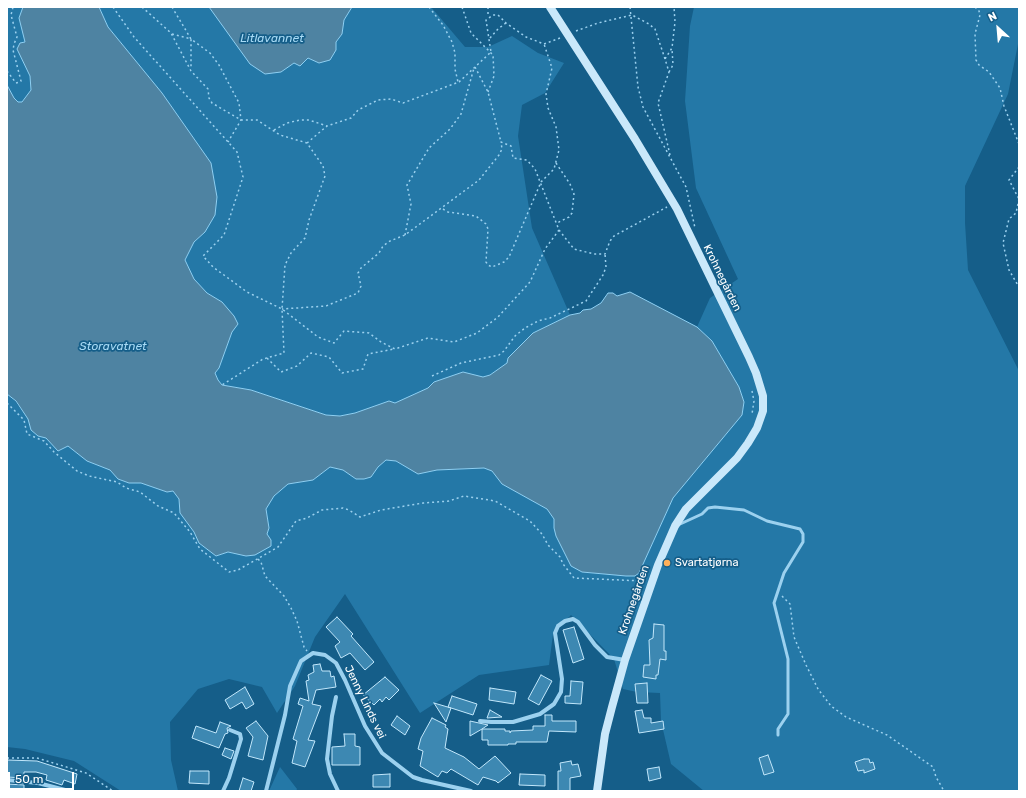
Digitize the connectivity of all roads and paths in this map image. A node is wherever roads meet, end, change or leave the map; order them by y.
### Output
1 (13, 7) edge
2 (113, 7) edge
3 (142, 7) edge
4 (172, 7) edge
5 (429, 7) edge
6 (462, 7) edge
7 (488, 7) edge
8 (550, 7) edge
9 (630, 7) edge
10 (674, 7) edge
11 (975, 7) edge
12 (632, 15) junction
13 (488, 17) junction
14 (506, 23) junction
15 (170, 33) junction
16 (568, 35) junction
17 (191, 39) junction
18 (489, 39) junction
19 (544, 44) junction
20 (672, 48) junction
21 (491, 52) junction
22 (665, 59) junction
23 (474, 67) junction
24 (191, 71) junction
25 (7, 72) edge
26 (669, 72) junction
27 (458, 82) junction
28 (488, 92) junction
29 (241, 120) junction
30 (327, 126) junction
31 (274, 131) junction
32 (228, 142) junction
33 (501, 142) junction
34 (307, 143) junction
35 (1019, 144) edge
36 (671, 157) junction
37 (556, 162) junction
38 (1019, 167) edge
39 (541, 182) junction
40 (1019, 199) edge
41 (443, 208) junction
42 (677, 209) junction
43 (557, 223) junction
44 (559, 230) junction
45 (405, 235) junction
46 (694, 243) junction
47 (605, 254) junction
48 (1019, 287) edge
49 (282, 309) junction
50 (395, 349) junction
51 (267, 358) junction
52 (432, 376) dead end
53 (222, 385) dead end
54 (752, 389) dead end
55 (7, 403) edge
56 (752, 416) dead end
57 (674, 526) junction
58 (258, 559) junction
59 (651, 582) junction
60 (777, 592) junction
61 (310, 654) junction
62 (625, 660) junction
63 (336, 697) dead end
64 (480, 720) dead end
65 (230, 730) dead end
66 (778, 735) dead end
67 (7, 758) edge
68 (7, 780) edge
69 (69, 791) edge
70 (113, 791) edge
71 (223, 791) edge
72 (266, 791) edge
73 (338, 791) edge
74 (471, 791) edge
75 (597, 791) edge
76 (944, 791) edge

1 - 25 path
2 - 32 path
3 - 15 path
4 - 17 path
5 - 27 path
6 - 21 path
7 - 13 path
8 - 16 main road, Krohnegården
9 - 12 path
10 - 20 path
11 - 35 path
12 - 16 path
12 - 22 path
12 - 36 path
13 - 14 path
13 - 18 path
14 - 18 path
14 - 19 path
15 - 17 path
15 - 24 path
16 - 19 path
16 - 42 main road, Krohnegården
17 - 24 path
17 - 29 path
18 - 21 path
19 - 37 path
20 - 22 path
20 - 26 path
21 - 23 path
21 - 28 path
22 - 26 path
23 - 27 path
23 - 28 path
23 - 45 path
24 - 29 path
26 - 36 path
27 - 30 path
28 - 33 path
29 - 31 path
29 - 32 path
30 - 31 path
30 - 34 path
31 - 34 path
32 - 49 path
33 - 39 path
33 - 41 path
34 - 49 path
36 - 46 path
37 - 39 path
37 - 43 path
38 - 40 path
39 - 41 path
39 - 43 path
40 - 48 path
41 - 45 path
42 - 46 main road, Krohnegården
42 - 47 path
43 - 44 path
44 - 47 path
44 - 50 path
45 - 49 path
46 - 57 main road, Krohnegården
47 - 52 path
49 - 50 path
49 - 51 path
50 - 51 path
51 - 53 path
54 - 56 path
55 - 58 path
57 - 59 main road, Krohnegården
57 - 60 lane
58 - 59 path
58 - 61 path
59 - 62 main road, Krohnegården
60 - 66 lane
60 - 76 path
61 - 72 street
61 - 74 street, Jenny Linds vei
62 - 64 street
62 - 75 main road, Krohnegården
63 - 73 street
65 - 71 street
67 - 70 path
68 - 69 street

